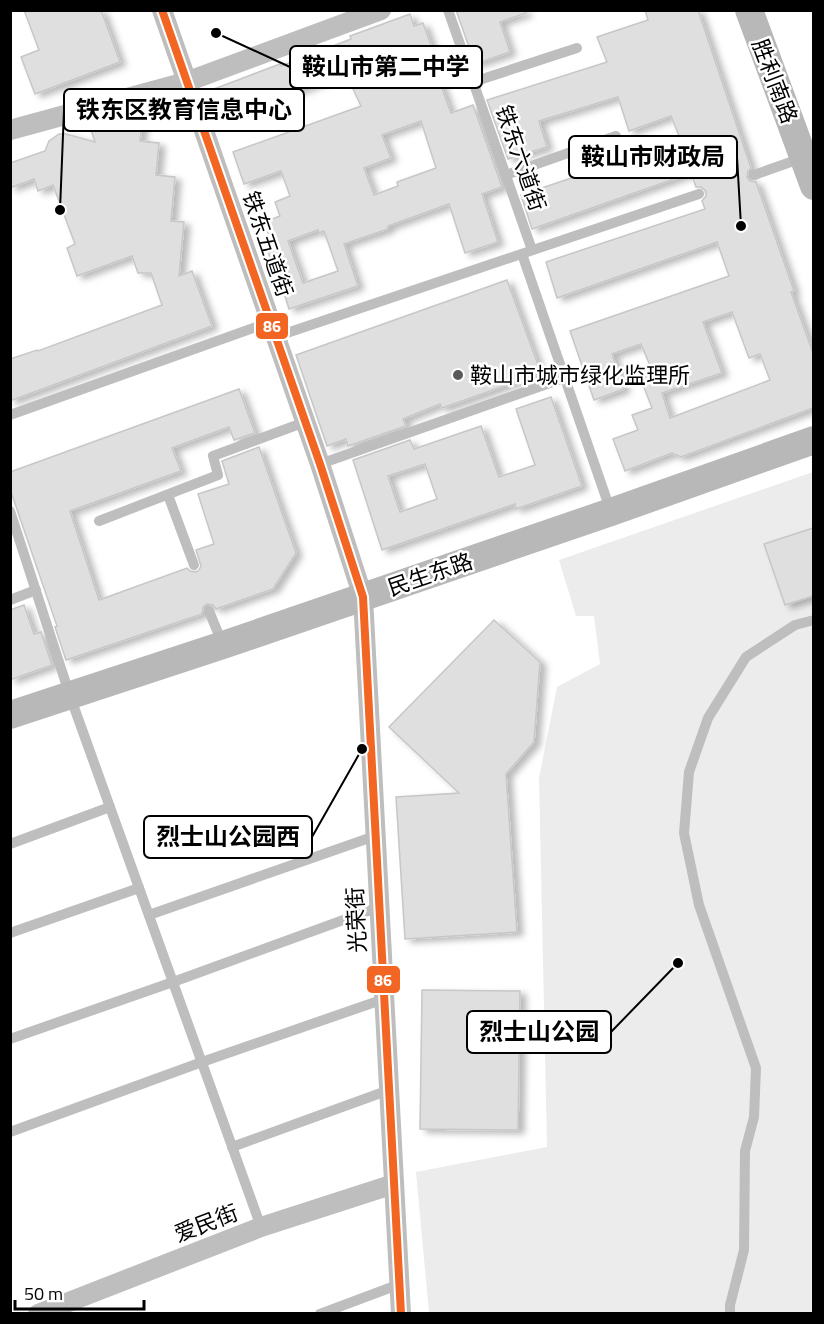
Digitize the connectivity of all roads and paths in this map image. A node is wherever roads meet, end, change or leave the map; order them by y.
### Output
1 (162, 10) edge
2 (381, 10) edge
3 (448, 10) edge
4 (748, 10) edge
5 (577, 48) dead end
6 (186, 81) junction
7 (473, 81) junction
8 (10, 116) edge
9 (20, 128) edge
10 (616, 136) dead end
11 (804, 158) junction
12 (506, 175) junction
13 (754, 175) dead end
14 (813, 186) edge
15 (699, 194) dead end
16 (527, 252) junction
17 (273, 330) junction
18 (564, 378) junction
19 (10, 416) edge
20 (304, 422) junction
21 (813, 440) edge
22 (320, 464) junction
23 (168, 495) junction
24 (10, 511) edge
25 (611, 512) junction
26 (99, 521) dead end
27 (194, 565) dead end
28 (36, 591) junction
29 (363, 597) junction
30 (10, 600) edge
31 (209, 611) dead end
32 (813, 620) edge
33 (223, 645) junction
34 (70, 696) junction
35 (10, 715) edge
36 (110, 807) junction
37 (375, 836) junction
38 (10, 844) edge
39 (139, 888) junction
40 (379, 907) junction
41 (149, 915) junction
42 (10, 933) edge
43 (173, 982) junction
44 (384, 999) junction
45 (10, 1039) edge
46 (202, 1062) junction
47 (389, 1090) junction
48 (10, 1132) edge
49 (232, 1146) junction
50 (394, 1184) junction
51 (261, 1227) junction
52 (400, 1284) junction
53 (38, 1314) edge
54 (320, 1314) edge
55 (401, 1314) edge
56 (730, 1314) edge

1 - 6 street, 铁东五道街
2 - 6 street
3 - 7 lane, 铁东六道街
4 - 11 main road, 胜利南路
5 - 7 lane
6 - 9 street
6 - 17 street, 铁东五道街
7 - 12 lane, 铁东六道街
8 - 9 street
10 - 12 lane
11 - 13 lane
11 - 14 main road, 胜利南路
12 - 16 lane, 铁东六道街
15 - 16 lane
16 - 17 lane
16 - 18 lane, 铁东六道街
17 - 19 lane
17 - 20 street, 铁东五道街
18 - 22 lane
18 - 25 lane, 铁东六道街
20 - 22 street, 铁东五道街
20 - 23 lane
21 - 25 main road, 民生东路
22 - 29 street, 铁东五道街
23 - 26 lane
23 - 27 lane
24 - 28 lane
25 - 29 main road, 民生东路
28 - 30 lane
28 - 34 lane
29 - 33 main road, 民生东路
29 - 37 street, 光荣街
31 - 33 lane
32 - 56 lane
33 - 34 main road, 民生东路
34 - 35 main road, 民生东路
34 - 36 lane
36 - 38 lane
36 - 39 lane
37 - 40 street, 光荣街
37 - 41 lane
39 - 41 lane
39 - 42 lane
40 - 43 lane
40 - 44 street, 光荣街
41 - 43 lane
43 - 45 lane
43 - 46 lane
44 - 46 lane
44 - 47 street, 光荣街
46 - 48 lane
46 - 49 lane
47 - 49 lane
47 - 50 street, 光荣街
49 - 51 lane
50 - 51 street, 爱民街
50 - 52 street, 光荣街
51 - 53 street, 爱民街
52 - 54 lane
52 - 55 street, 光荣街

